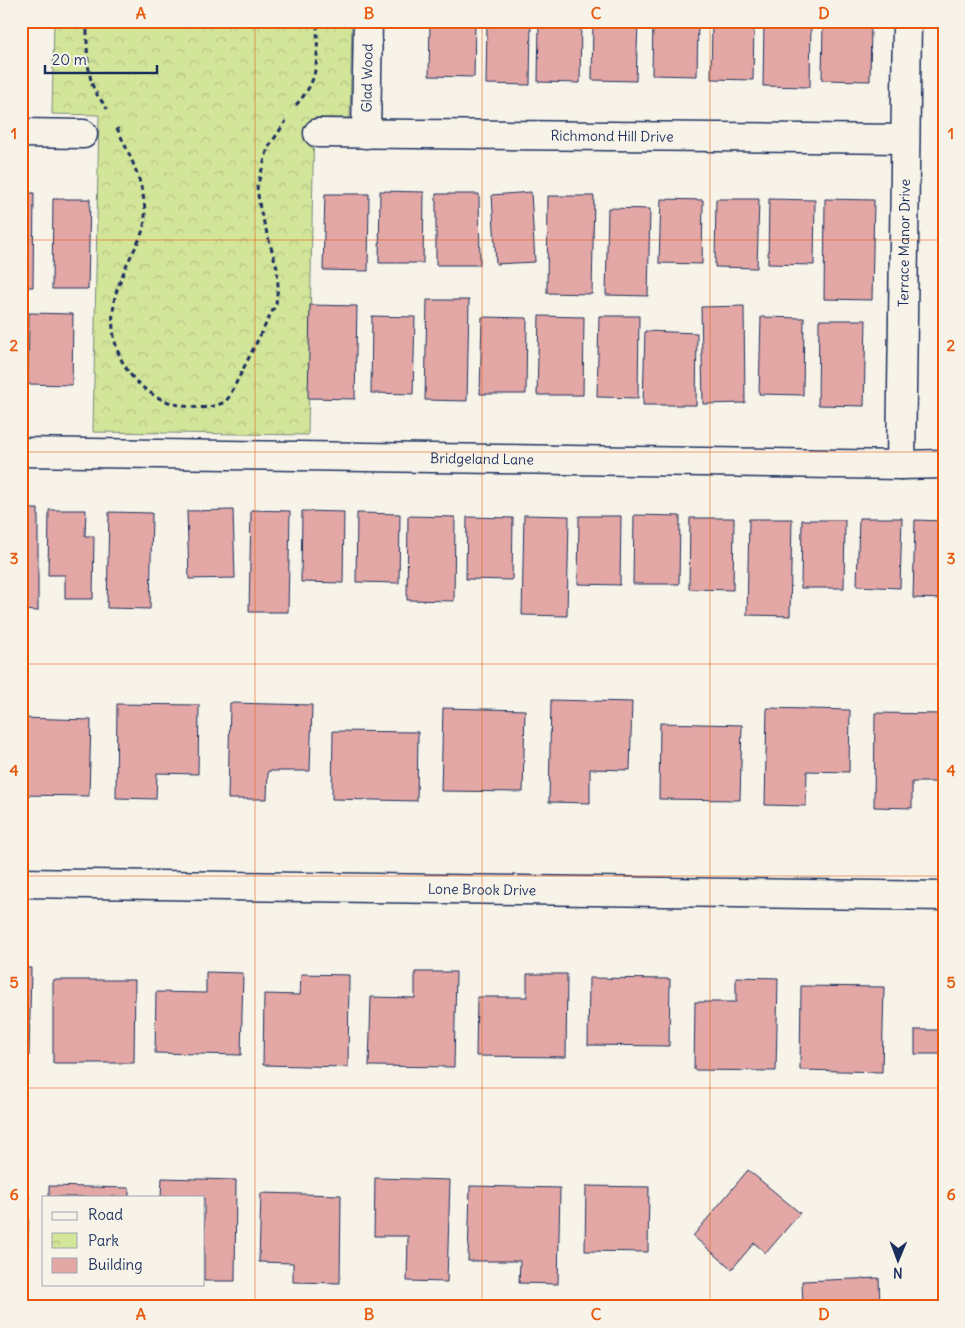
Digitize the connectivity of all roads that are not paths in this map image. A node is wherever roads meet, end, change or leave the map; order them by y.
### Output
1 (368, 21) edge
2 (906, 21) edge
3 (21, 133) edge
4 (83, 134) dead end
5 (318, 134) dead end
6 (366, 134) junction
7 (905, 139) junction
8 (21, 452) edge
9 (944, 464) edge
10 (901, 465) junction
11 (21, 883) edge
12 (944, 896) edge

1 - 6 street, Glad Wood
2 - 7 street, Terrace Manor Drive
3 - 4 street
5 - 6 street, Richmond Hill Drive
6 - 7 street, Richmond Hill Drive
7 - 10 street, Terrace Manor Drive
8 - 10 street, Bridgeland Lane
9 - 10 street, Bridgeland Lane
11 - 12 street, Lone Brook Drive

